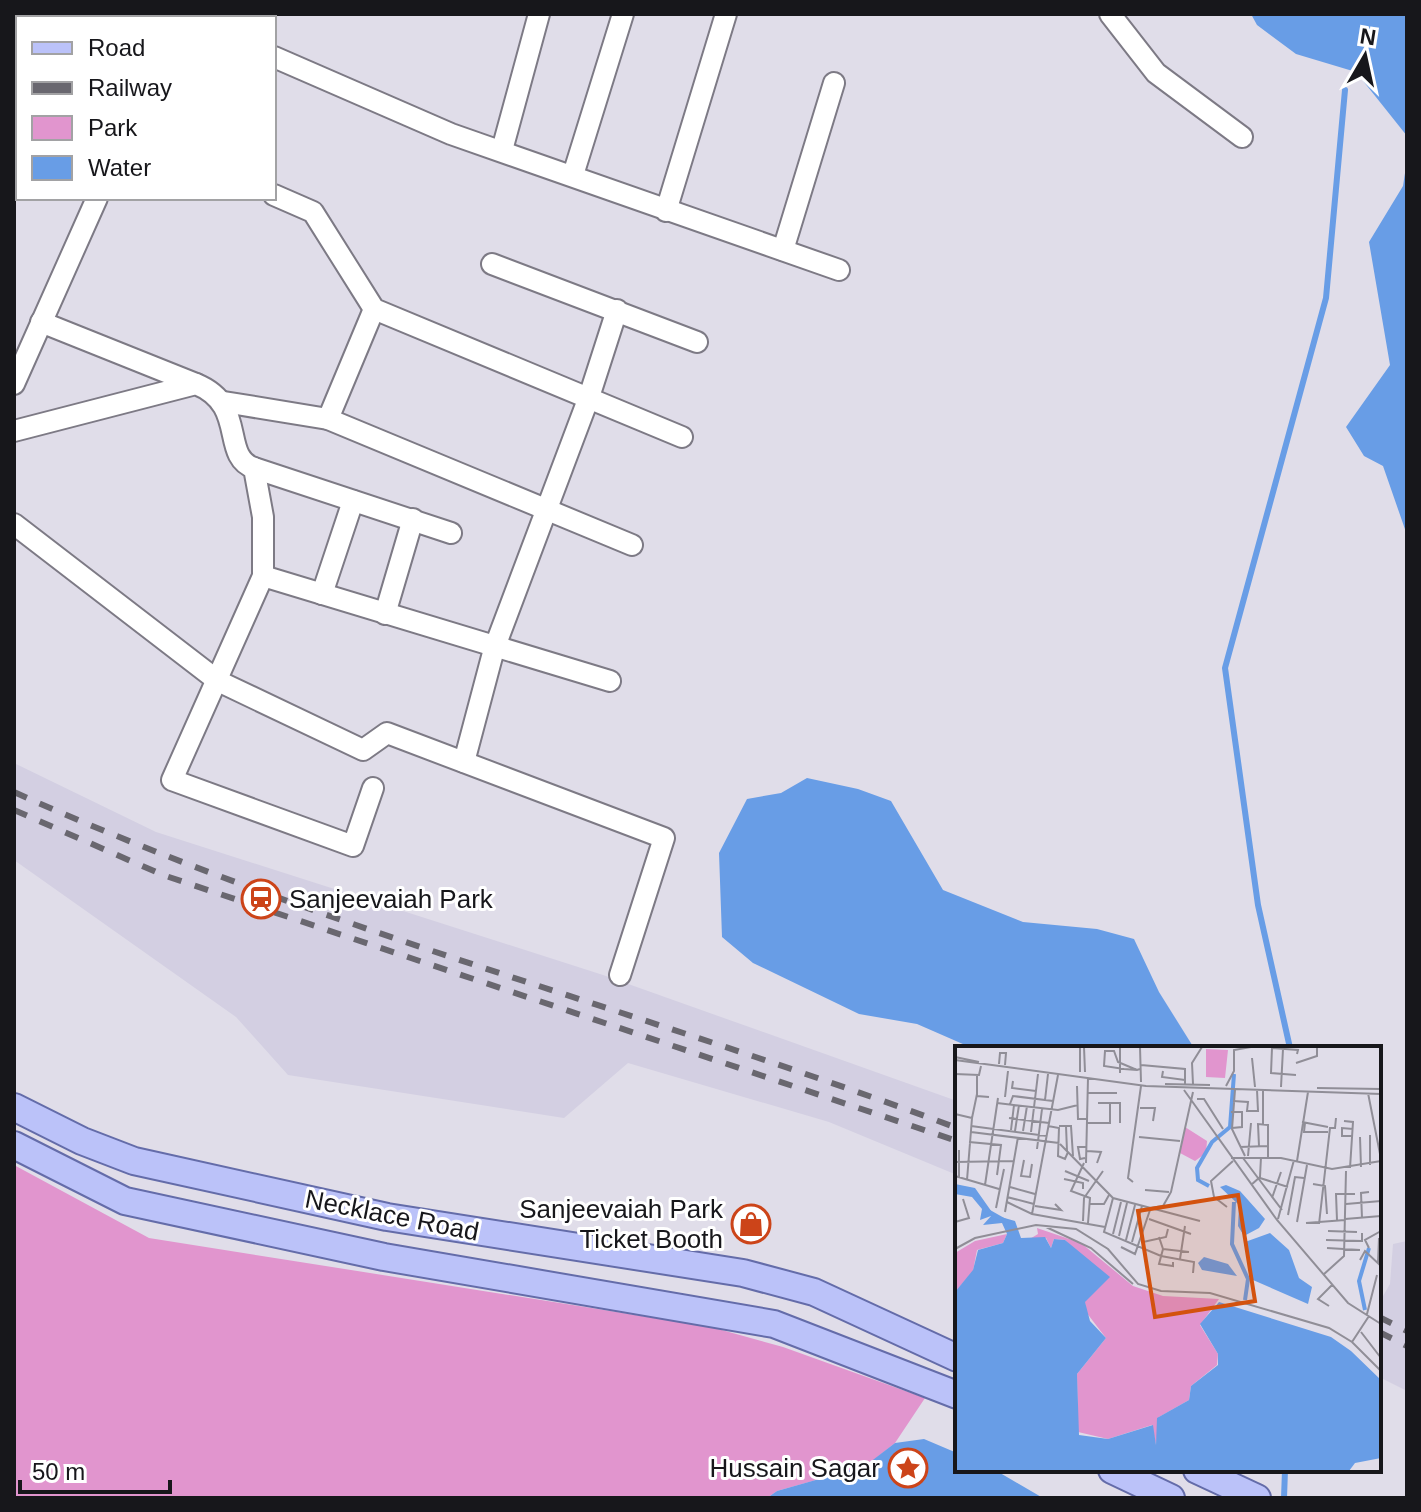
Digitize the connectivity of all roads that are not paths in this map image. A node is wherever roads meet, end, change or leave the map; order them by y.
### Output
1 (539, 14) edge
2 (623, 14) edge
3 (726, 14) edge
4 (1110, 14) edge
5 (276, 58) edge
6 (834, 83) dead end
7 (1242, 137) dead end
8 (502, 150) junction
9 (573, 175) junction
10 (276, 196) edge
11 (96, 200) edge
12 (666, 211) junction
13 (783, 250) junction
14 (492, 264) dead end
15 (839, 270) dead end
16 (374, 309) junction
17 (617, 310) junction
18 (41, 322) junction
19 (697, 342) dead end
20 (14, 384) edge
21 (196, 384) junction
22 (589, 397) junction
23 (224, 402) junction
24 (328, 419) junction
25 (14, 431) edge
26 (682, 437) dead end
27 (254, 468) junction
28 (353, 501) junction
29 (545, 509) junction
30 (413, 519) junction
31 (14, 524) edge
32 (451, 533) dead end
33 (632, 545) dead end
34 (263, 576) junction
35 (322, 594) junction
36 (385, 614) junction
37 (494, 649) junction
38 (218, 681) junction
39 (610, 681) dead end
40 (464, 762) junction
41 (373, 788) dead end
42 (620, 975) dead end
43 (14, 1107) edge
44 (14, 1145) edge
45 (134, 1161) junction
46 (125, 1201) junction
47 (789, 1285) junction
48 (774, 1324) junction
49 (955, 1357) edge
50 (955, 1394) edge
51 (1116, 1472) edge
52 (1201, 1472) edge
53 (1252, 1495) edge
54 (1171, 1498) edge

1 - 8 street
2 - 9 street
3 - 12 street
4 - 7 street
5 - 8 street
6 - 13 street
8 - 9 street
9 - 12 street
10 - 16 street
11 - 18 street
12 - 13 street
13 - 15 street
14 - 17 street
16 - 22 street
16 - 24 street
17 - 19 street
17 - 22 street
18 - 20 street
18 - 21 street
21 - 23 street
21 - 25 street
22 - 26 street
22 - 29 street
23 - 24 street
23 - 27 street
24 - 29 street
27 - 28 street
27 - 34 street
28 - 30 street
28 - 35 street
29 - 33 street
29 - 37 street
30 - 32 street
30 - 36 street
31 - 38 street
34 - 35 street
34 - 38 street
35 - 36 street
36 - 37 street
37 - 39 street
37 - 40 street
38 - 40 street
38 - 41 street
40 - 42 street
43 - 45 main road, Necklace Road
44 - 46 main road, Necklace Road
45 - 46 main road
45 - 47 main road, Necklace Road
46 - 48 main road, Necklace Road
47 - 48 main road
47 - 49 main road, Necklace Road
48 - 50 main road, Necklace Road
51 - 54 main road
52 - 53 main road

